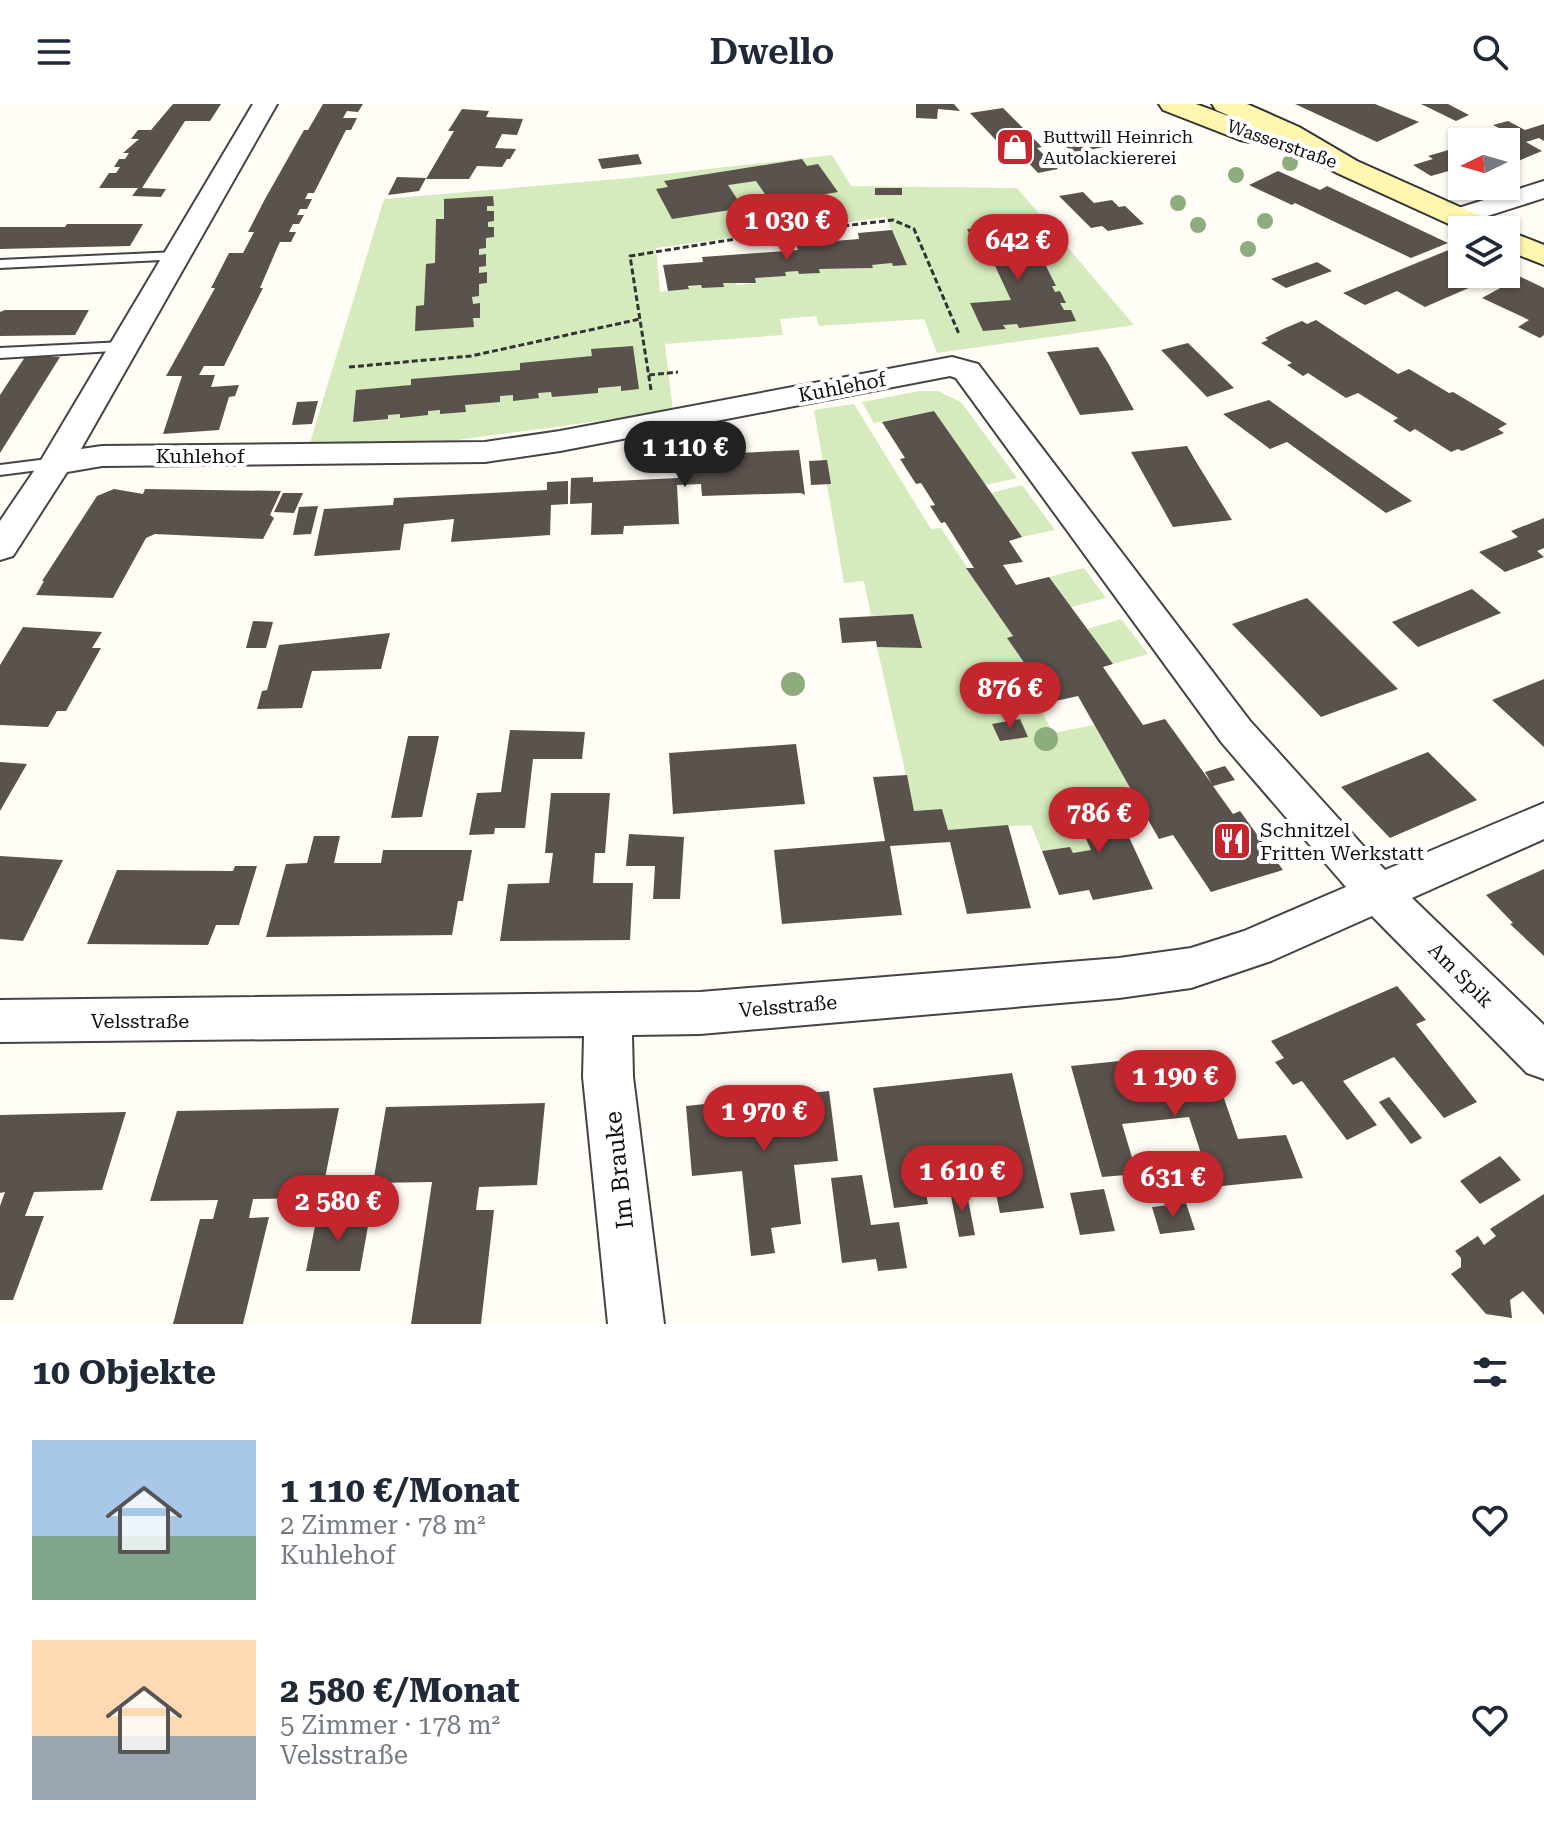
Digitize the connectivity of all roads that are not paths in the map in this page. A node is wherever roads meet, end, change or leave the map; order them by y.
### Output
1 (265, 104) edge
2 (1172, 104) edge
3 (1225, 104) edge
4 (1347, 167) junction
5 (1544, 189) edge
6 (1457, 216) edge
7 (1462, 216) edge
8 (1520, 245) edge
9 (177, 256) junction
10 (1544, 256) edge
11 (0, 264) edge
12 (124, 347) junction
13 (0, 353) edge
14 (56, 463) junction
15 (0, 470) edge
16 (0, 548) edge
17 (1544, 820) edge
18 (1378, 893) junction
19 (608, 1015) junction
20 (0, 1021) edge
21 (1544, 1057) edge
22 (636, 1324) edge

1 - 9 street
2 - 4 main road, Wasserstraße
3 - 4 main road, Wasserstraße
4 - 6 main road, Wasserstraße
5 - 7 street
8 - 10 main road
9 - 11 lane
9 - 12 street
12 - 13 lane
12 - 14 street
14 - 15 lane
14 - 16 street
14 - 18 street, Kuhlehof
17 - 18 street, Velsstraße
18 - 19 street, Velsstraße
18 - 21 street, Am Spik
19 - 20 street, Velsstraße
19 - 22 street, Im Brauke

